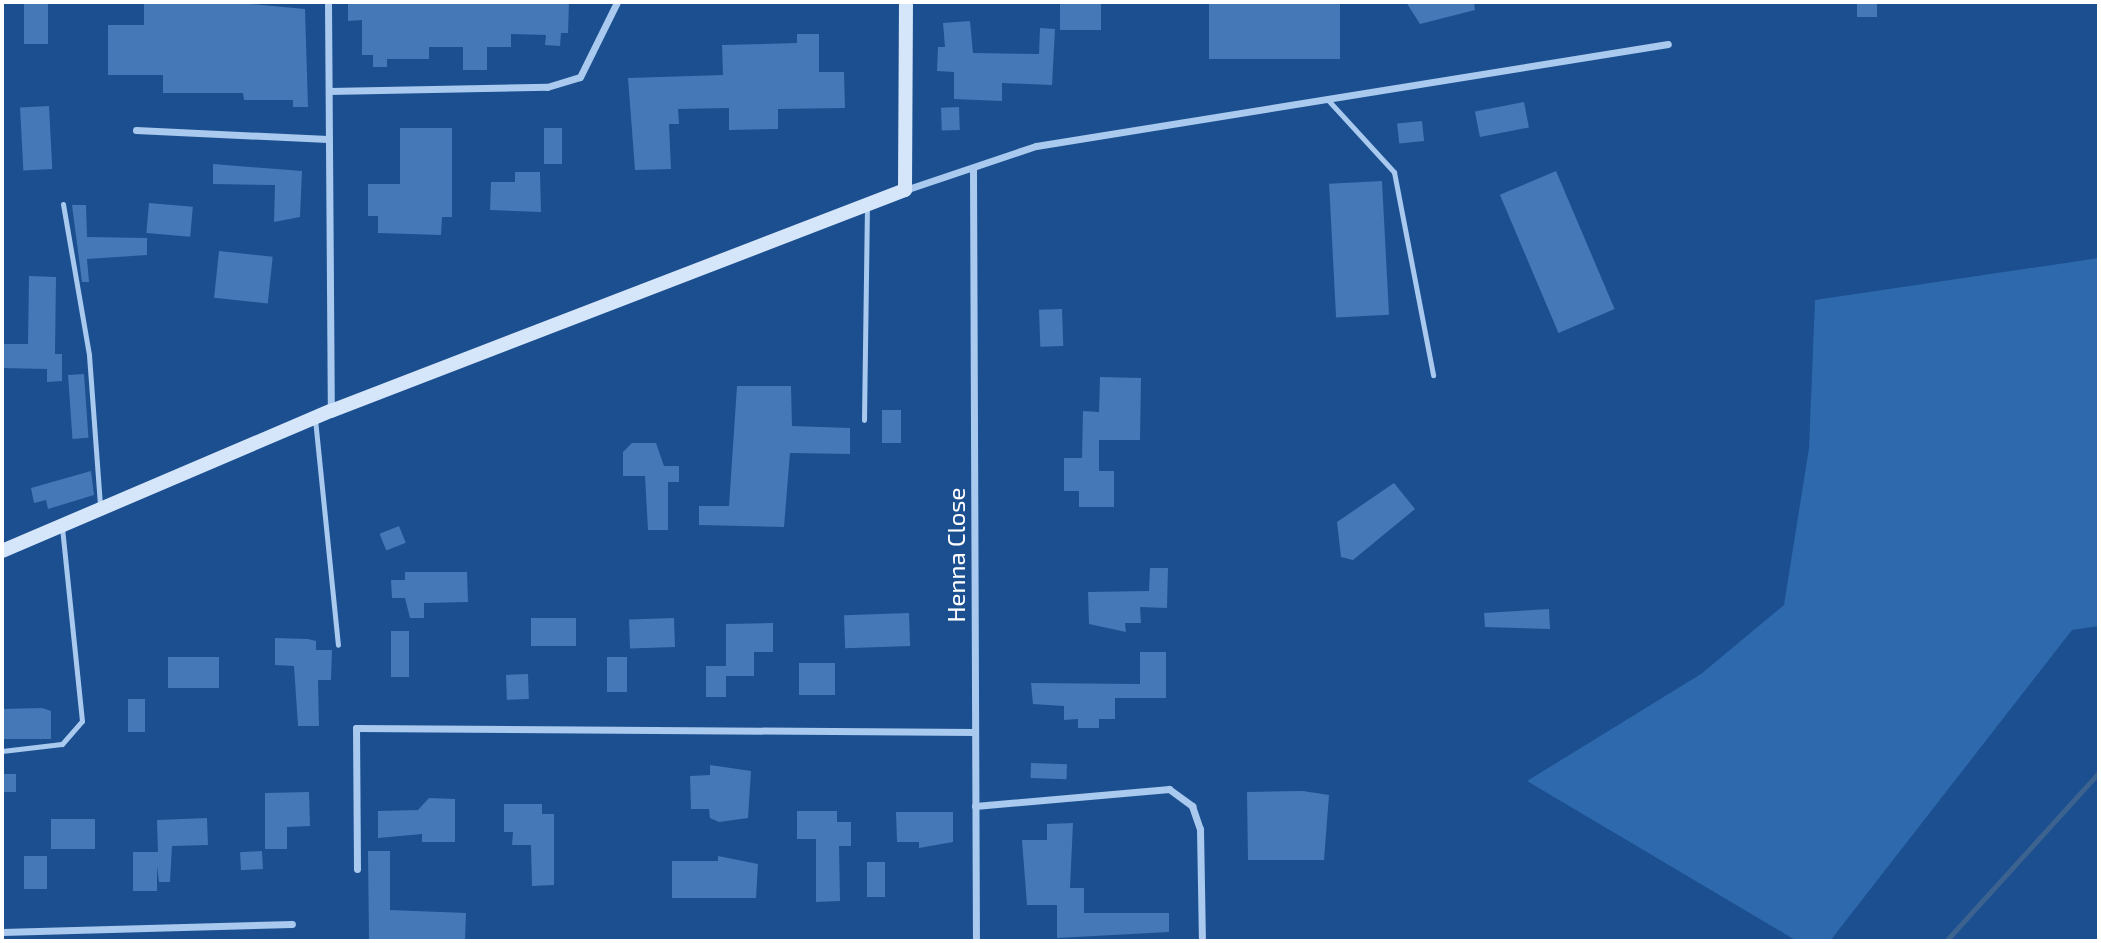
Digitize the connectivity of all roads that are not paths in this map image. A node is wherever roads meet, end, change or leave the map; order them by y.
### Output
1 (328, 2) edge
2 (617, 2) edge
3 (906, 2) edge
4 (1668, 44) dead end
5 (330, 91) junction
6 (1328, 100) junction
7 (136, 130) dead end
8 (328, 139) junction
9 (973, 169) junction
10 (905, 190) junction
11 (64, 204) dead end
12 (867, 206) junction
13 (1433, 375) dead end
14 (331, 411) junction
15 (315, 419) junction
16 (864, 420) dead end
17 (100, 510) junction
18 (62, 525) junction
19 (2, 551) edge
20 (338, 645) dead end
21 (975, 732) junction
22 (2, 751) edge
23 (975, 806) junction
24 (357, 869) dead end
25 (292, 924) dead end
26 (2, 932) edge
27 (975, 941) edge
28 (1202, 941) edge

1 - 5 street
2 - 5 street
3 - 10 street
4 - 6 street
5 - 8 street
6 - 9 street
6 - 13 lane
7 - 8 street
8 - 14 street
9 - 10 street
9 - 21 street, Henna Close
10 - 12 street
11 - 17 lane
12 - 14 street
12 - 16 lane
14 - 15 street
15 - 17 street
15 - 20 lane
17 - 18 street
18 - 19 street
18 - 22 lane
21 - 23 street, Henna Close
21 - 24 street
23 - 27 street, Henna Close
23 - 28 street
25 - 26 street

